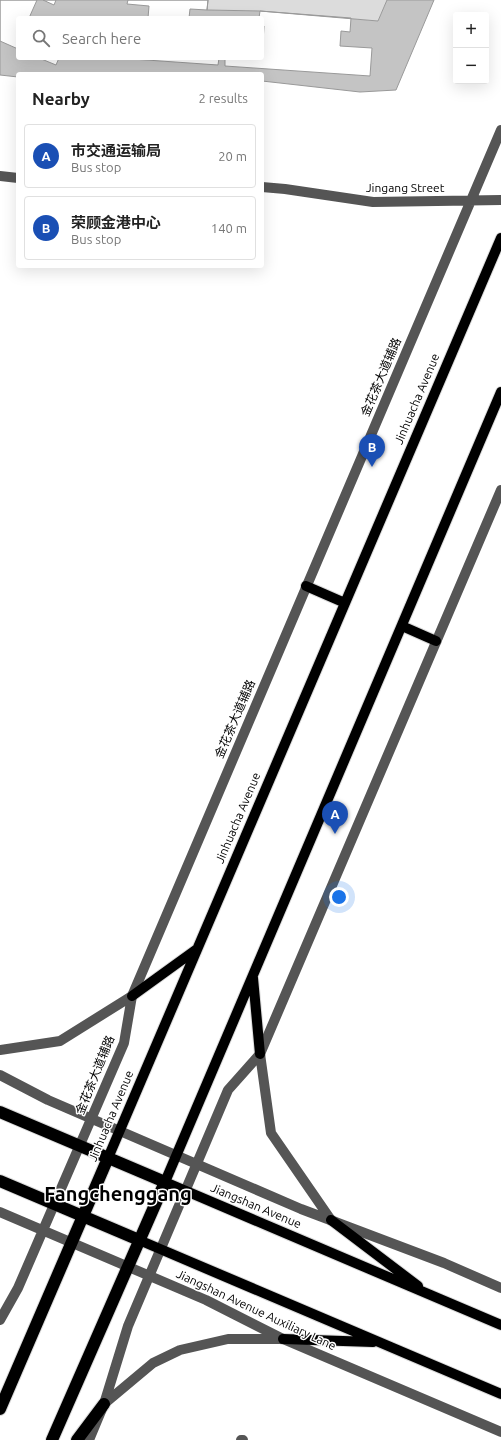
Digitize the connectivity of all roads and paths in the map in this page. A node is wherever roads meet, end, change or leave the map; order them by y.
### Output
1 (501, 130) edge
2 (0, 176) edge
3 (16, 178) edge
4 (264, 187) edge
5 (501, 200) edge
6 (471, 201) junction
7 (501, 238) edge
8 (501, 392) edge
9 (501, 490) edge
10 (306, 586) junction
11 (345, 603) junction
12 (402, 626) junction
13 (436, 641) junction
14 (198, 949) junction
15 (252, 976) junction
16 (132, 996) junction
17 (0, 1050) edge
18 (260, 1054) junction
19 (0, 1075) edge
20 (0, 1112) edge
21 (91, 1118) junction
22 (120, 1131) junction
23 (80, 1146) junction
24 (177, 1155) junction
25 (108, 1158) junction
26 (197, 1164) junction
27 (0, 1181) edge
28 (165, 1182) junction
29 (186, 1191) junction
30 (54, 1204) junction
31 (0, 1212) edge
32 (83, 1216) junction
33 (331, 1220) junction
34 (43, 1231) junction
35 (139, 1240) junction
36 (72, 1243) junction
37 (161, 1249) junction
38 (128, 1267) junction
39 (149, 1276) junction
40 (501, 1288) edge
41 (431, 1296) junction
42 (0, 1320) edge
43 (501, 1325) edge
44 (283, 1339) junction
45 (378, 1342) junction
46 (501, 1394) edge
47 (104, 1404) junction
48 (0, 1408) edge
49 (501, 1432) edge
50 (52, 1440) edge
51 (77, 1440) edge
52 (89, 1440) edge

1 - 6 street, 金花茶大道辅路
2 - 3 street
4 - 6 street, Jingang Street
5 - 6 street, Jingang Street
6 - 10 street, 金花茶大道辅路
7 - 11 main road, Jinhuacha Avenue
8 - 12 main road
9 - 13 street
10 - 11 main road
10 - 16 street, 金花茶大道辅路
11 - 14 main road, Jinhuacha Avenue
12 - 13 main road
12 - 15 main road
13 - 18 street
14 - 16 main road
14 - 22 main road, Jinhuacha Avenue
15 - 18 main road
15 - 24 main road
16 - 17 street
16 - 21 street, 金花茶大道辅路
18 - 26 street
18 - 33 street
19 - 21 street
20 - 23 highway, Jiangshan Avenue
21 - 22 street
21 - 23 street, 金花茶大道辅路
22 - 24 street
22 - 25 main road, Jinhuacha Avenue
23 - 25 highway, Jiangshan Avenue
23 - 30 street, 金花茶大道辅路
24 - 26 street
24 - 28 main road
25 - 28 highway, Jiangshan Avenue
25 - 32 highway, Jinhuacha Avenue
26 - 29 street
26 - 33 street
27 - 30 highway
28 - 29 main road, Jiangshan Avenue
28 - 35 highway
29 - 37 street
29 - 41 main road, Jiangshan Avenue
30 - 32 highway
30 - 34 street, 金花茶大道辅路
31 - 34 street, Jiangshan Avenue Auxiliary Lane
32 - 35 highway
32 - 36 highway, Jinhuacha Avenue
33 - 40 street
33 - 41 main road
34 - 36 street, Jiangshan Avenue Auxiliary Lane
34 - 42 street, 金花茶大道辅路
35 - 37 main road
35 - 38 highway
36 - 38 street, Jiangshan Avenue Auxiliary Lane
36 - 48 highway, Jinhuacha Avenue
37 - 39 street
37 - 45 main road
38 - 39 street, Jiangshan Avenue Auxiliary Lane
38 - 50 highway
39 - 44 street, Jiangshan Avenue Auxiliary Lane
39 - 47 street
41 - 43 main road, Jiangshan Avenue
44 - 45 main road
44 - 47 street
44 - 49 street, Jiangshan Avenue Auxiliary Lane
45 - 46 main road
47 - 51 highway
47 - 52 street

